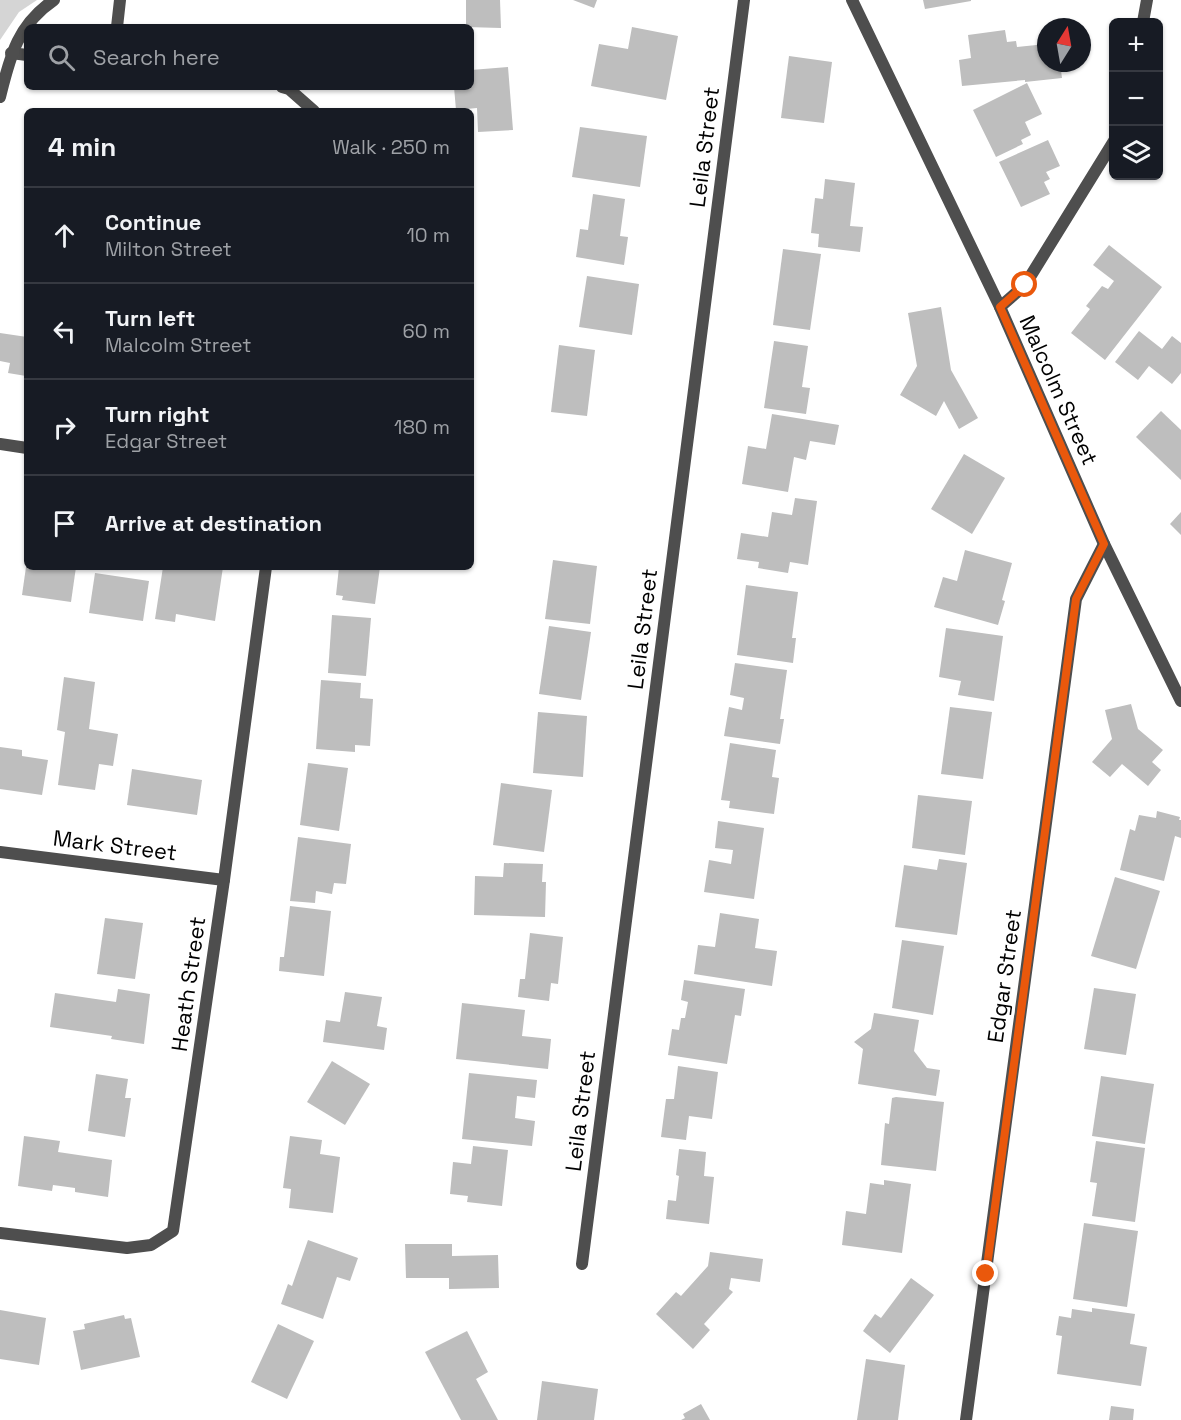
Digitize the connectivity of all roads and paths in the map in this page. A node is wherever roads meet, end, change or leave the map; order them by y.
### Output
1 (54, 0) edge
2 (120, 0) edge
3 (744, 0) edge
4 (852, 0) edge
5 (1147, 0) edge
6 (1144, 18) edge
7 (28, 24) edge
8 (117, 24) edge
9 (24, 29) edge
10 (11, 53) junction
11 (24, 55) edge
12 (290, 90) edge
13 (0, 97) edge
14 (311, 108) edge
15 (1109, 148) edge
16 (1000, 307) junction
17 (0, 444) edge
18 (24, 448) edge
19 (1104, 544) junction
20 (266, 570) edge
21 (1181, 700) edge
22 (0, 852) edge
23 (224, 880) junction
24 (0, 1233) edge
25 (582, 1264) dead end
26 (966, 1420) edge

1 - 7 street
2 - 8 street
3 - 25 street, Leila Street
4 - 16 street, Malcolm Street
5 - 6 street
9 - 10 street
10 - 11 street
10 - 13 street
12 - 14 street
15 - 16 street
16 - 19 street, Malcolm Street
17 - 18 street
19 - 21 street, Malcolm Street
19 - 26 street, Edgar Street
20 - 23 street, Heath Street
22 - 23 street, Mark Street
23 - 24 street, Heath Street

